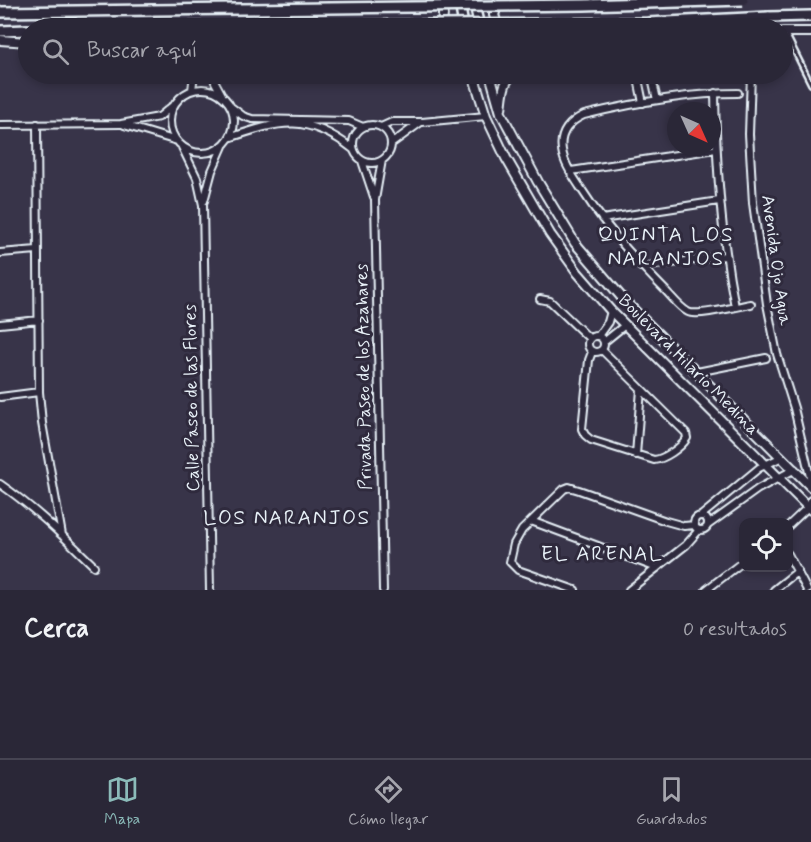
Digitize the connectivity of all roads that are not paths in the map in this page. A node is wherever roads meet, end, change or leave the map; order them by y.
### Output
1 (435, 0) edge
2 (459, 0) edge
3 (473, 0) edge
4 (499, 0) edge
5 (743, 0) edge
6 (0, 12) edge
7 (811, 16) edge
8 (785, 17) junction
9 (443, 18) edge
10 (462, 18) edge
11 (478, 18) edge
12 (495, 18) edge
13 (768, 18) edge
14 (792, 18) edge
15 (793, 18) edge
16 (811, 21) edge
17 (18, 30) edge
18 (0, 31) edge
19 (793, 32) edge
20 (811, 32) edge
21 (0, 40) edge
22 (18, 41) edge
23 (793, 49) edge
24 (193, 84) edge
25 (216, 84) edge
26 (476, 84) edge
27 (493, 84) edge
28 (505, 84) edge
29 (639, 84) edge
30 (653, 84) edge
31 (752, 84) edge
32 (811, 84) edge
33 (192, 90) junction
34 (715, 93) junction
35 (738, 93) dead end
36 (222, 96) junction
37 (657, 100) junction
38 (715, 102) edge
39 (643, 103) junction
40 (174, 105) junction
41 (231, 107) junction
42 (501, 113) junction
43 (486, 116) junction
44 (422, 122) junction
45 (37, 124) junction
46 (121, 124) junction
47 (0, 125) edge
48 (363, 127) junction
49 (381, 127) junction
50 (227, 141) junction
51 (179, 143) junction
52 (391, 144) junction
53 (353, 149) junction
54 (670, 156) edge
55 (716, 156) edge
56 (362, 160) junction
57 (382, 160) junction
58 (571, 171) junction
59 (375, 200) junction
60 (719, 201) junction
61 (203, 205) junction
62 (602, 219) junction
63 (575, 243) junction
64 (37, 250) junction
65 (562, 252) junction
66 (0, 254) edge
67 (725, 256) junction
68 (641, 267) junction
69 (540, 299) dead end
70 (751, 304) dead end
71 (735, 307) junction
72 (611, 311) junction
73 (39, 320) junction
74 (0, 324) edge
75 (626, 325) junction
76 (598, 336) junction
77 (590, 339) junction
78 (604, 342) junction
79 (602, 350) junction
80 (592, 352) junction
81 (766, 358) dead end
82 (697, 372) junction
83 (641, 389) junction
84 (39, 392) junction
85 (0, 397) edge
86 (730, 405) junction
87 (718, 418) junction
88 (636, 455) junction
89 (782, 457) junction
90 (766, 464) junction
91 (795, 469) junction
92 (779, 477) junction
93 (811, 481) edge
94 (0, 484) edge
95 (811, 487) edge
96 (810, 505) edge
97 (702, 515) junction
98 (531, 521) junction
99 (793, 522) edge
100 (708, 525) junction
101 (697, 527) junction
102 (62, 535) junction
103 (793, 562) edge
104 (739, 565) edge
105 (94, 566) dead end
106 (657, 568) junction
107 (798, 571) junction
108 (210, 590) edge
109 (383, 590) edge
110 (575, 590) edge
111 (629, 590) edge
112 (706, 590) edge
113 (774, 590) edge
114 (807, 590) edge

1 - 9 street
2 - 10 main road
3 - 11 main road
4 - 12 street
5 - 6 main road, bridge
7 - 8 main road
8 - 13 main road, bridge
8 - 14 main road
15 - 16 main road
17 - 18 main road
19 - 20 street
21 - 22 street
23 - 32 lane
24 - 33 street
25 - 36 street
26 - 43 street, Boulevard Hilario Medina
27 - 42 street, Boulevard Hilario Medina
28 - 42 street
29 - 39 street
30 - 37 street
31 - 93 street, Avenida Ojo Agua
33 - 36 street
33 - 40 street
34 - 35 street
34 - 37 street
34 - 38 street
36 - 41 street
37 - 39 street
39 - 58 street
40 - 46 street
40 - 51 street
41 - 48 street
41 - 50 street
42 - 63 street, Boulevard Hilario Medina
43 - 44 street
43 - 65 street, Boulevard Hilario Medina
44 - 49 street
44 - 52 street
45 - 46 street
45 - 47 street
45 - 64 street
46 - 51 street
48 - 49 street
48 - 53 street
49 - 52 street
50 - 51 street
50 - 53 street
50 - 61 street, Calle Paseo de las Flores
51 - 61 street, Calle Paseo de las Flores
52 - 57 street
53 - 56 street
54 - 58 street
55 - 60 street
56 - 57 street
56 - 59 street, Privada Paseo de los Azahares
57 - 59 street, Privada Paseo de los Azahares
58 - 62 street
59 - 109 street, Privada Paseo de los Azahares
60 - 62 street
60 - 67 street
61 - 108 street, Calle Paseo de las Flores
62 - 68 street
63 - 65 street
63 - 82 street, Boulevard Hilario Medina
64 - 66 street
64 - 73 street
65 - 72 street, Boulevard Hilario Medina
67 - 68 street
67 - 71 street
68 - 71 street
69 - 77 street
70 - 71 street
72 - 75 street, Boulevard Hilario Medina
72 - 76 street
73 - 74 street
73 - 84 street
75 - 78 street
75 - 87 street, Boulevard Hilario Medina
76 - 77 street
76 - 78 street
77 - 80 street
78 - 79 street
79 - 80 street
79 - 83 street
80 - 88 street
81 - 82 street
82 - 86 street, Boulevard Hilario Medina
83 - 88 street
83 - 88 street
84 - 85 street
84 - 102 street
86 - 87 street
86 - 89 street, Boulevard Hilario Medina
87 - 90 street, Boulevard Hilario Medina
89 - 90 street
89 - 91 street, Boulevard Hilario Medina
90 - 92 street, Boulevard Hilario Medina
90 - 97 street
91 - 92 street
91 - 95 street, Boulevard Hilario Medina
92 - 96 street, Boulevard Hilario Medina
92 - 100 street
94 - 102 street
96 - 99 street
97 - 100 street
97 - 101 street
98 - 101 street
98 - 106 street
98 - 110 street
100 - 101 street
101 - 106 street
102 - 105 street
103 - 107 street
104 - 112 street
106 - 111 street
107 - 113 street
107 - 114 street

